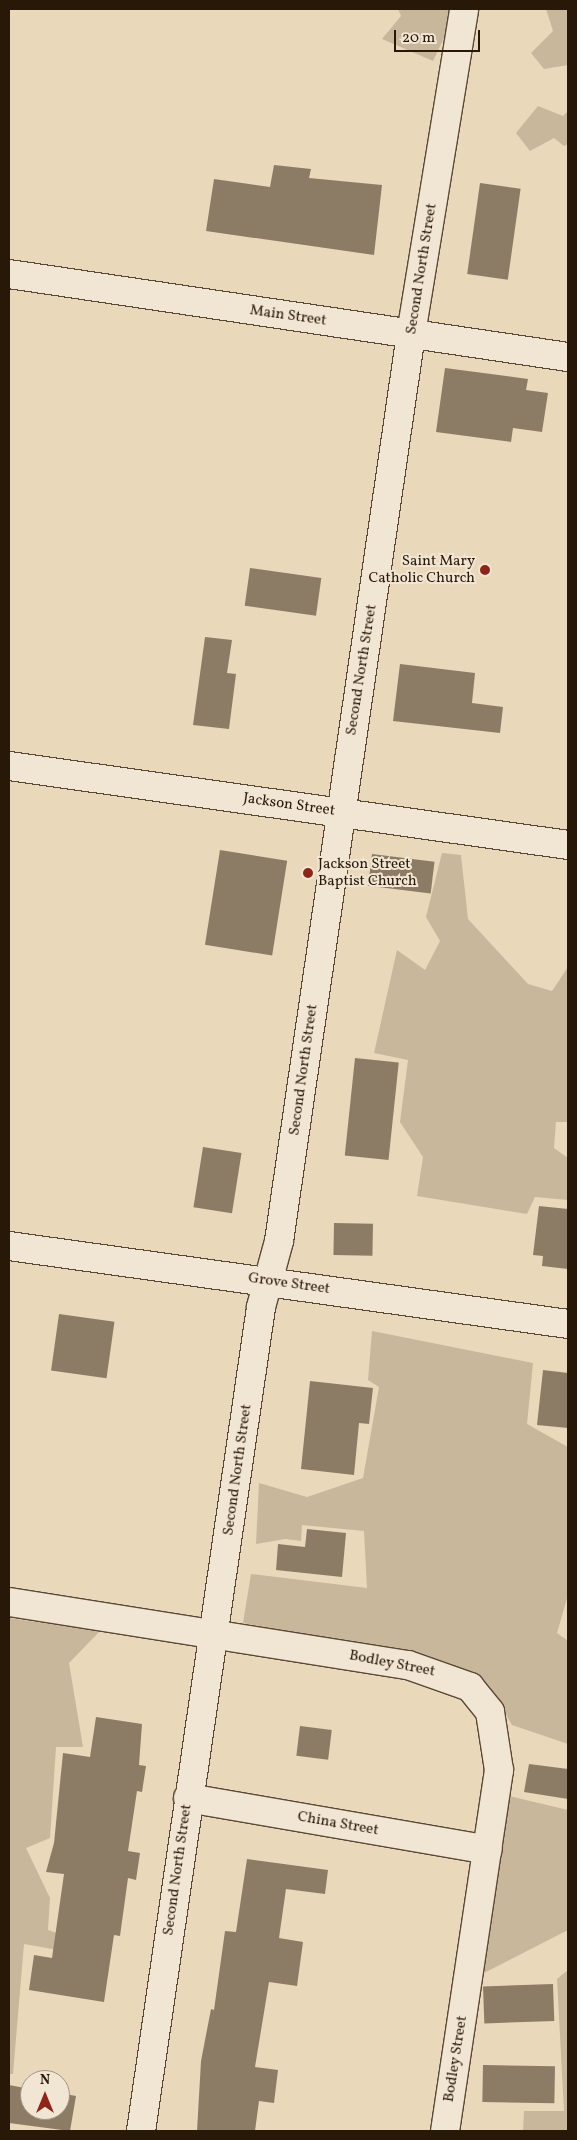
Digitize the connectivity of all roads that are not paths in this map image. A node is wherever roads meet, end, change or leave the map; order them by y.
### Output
1 (464, 9) edge
2 (9, 274) edge
3 (411, 334) junction
4 (568, 357) edge
5 (9, 766) edge
6 (340, 812) junction
7 (568, 845) edge
8 (9, 1246) edge
9 (268, 1281) junction
10 (568, 1324) edge
11 (9, 1602) edge
12 (215, 1632) junction
13 (188, 1798) junction
14 (488, 1850) junction
15 (141, 2131) edge
16 (446, 2131) edge

1 - 3 street, Second North Street
2 - 3 street, Main Street
3 - 4 street, Main Street
3 - 6 street, Second North Street
5 - 6 street, Jackson Street
6 - 7 street, Jackson Street
6 - 9 street, Second North Street
8 - 9 street, Grove Street
9 - 10 street, Grove Street
9 - 12 street, Second North Street
11 - 12 street, Bodley Street
12 - 13 street, Second North Street
12 - 14 street, Bodley Street
13 - 14 street, China Street
13 - 15 street, Second North Street
14 - 16 street, Bodley Street

